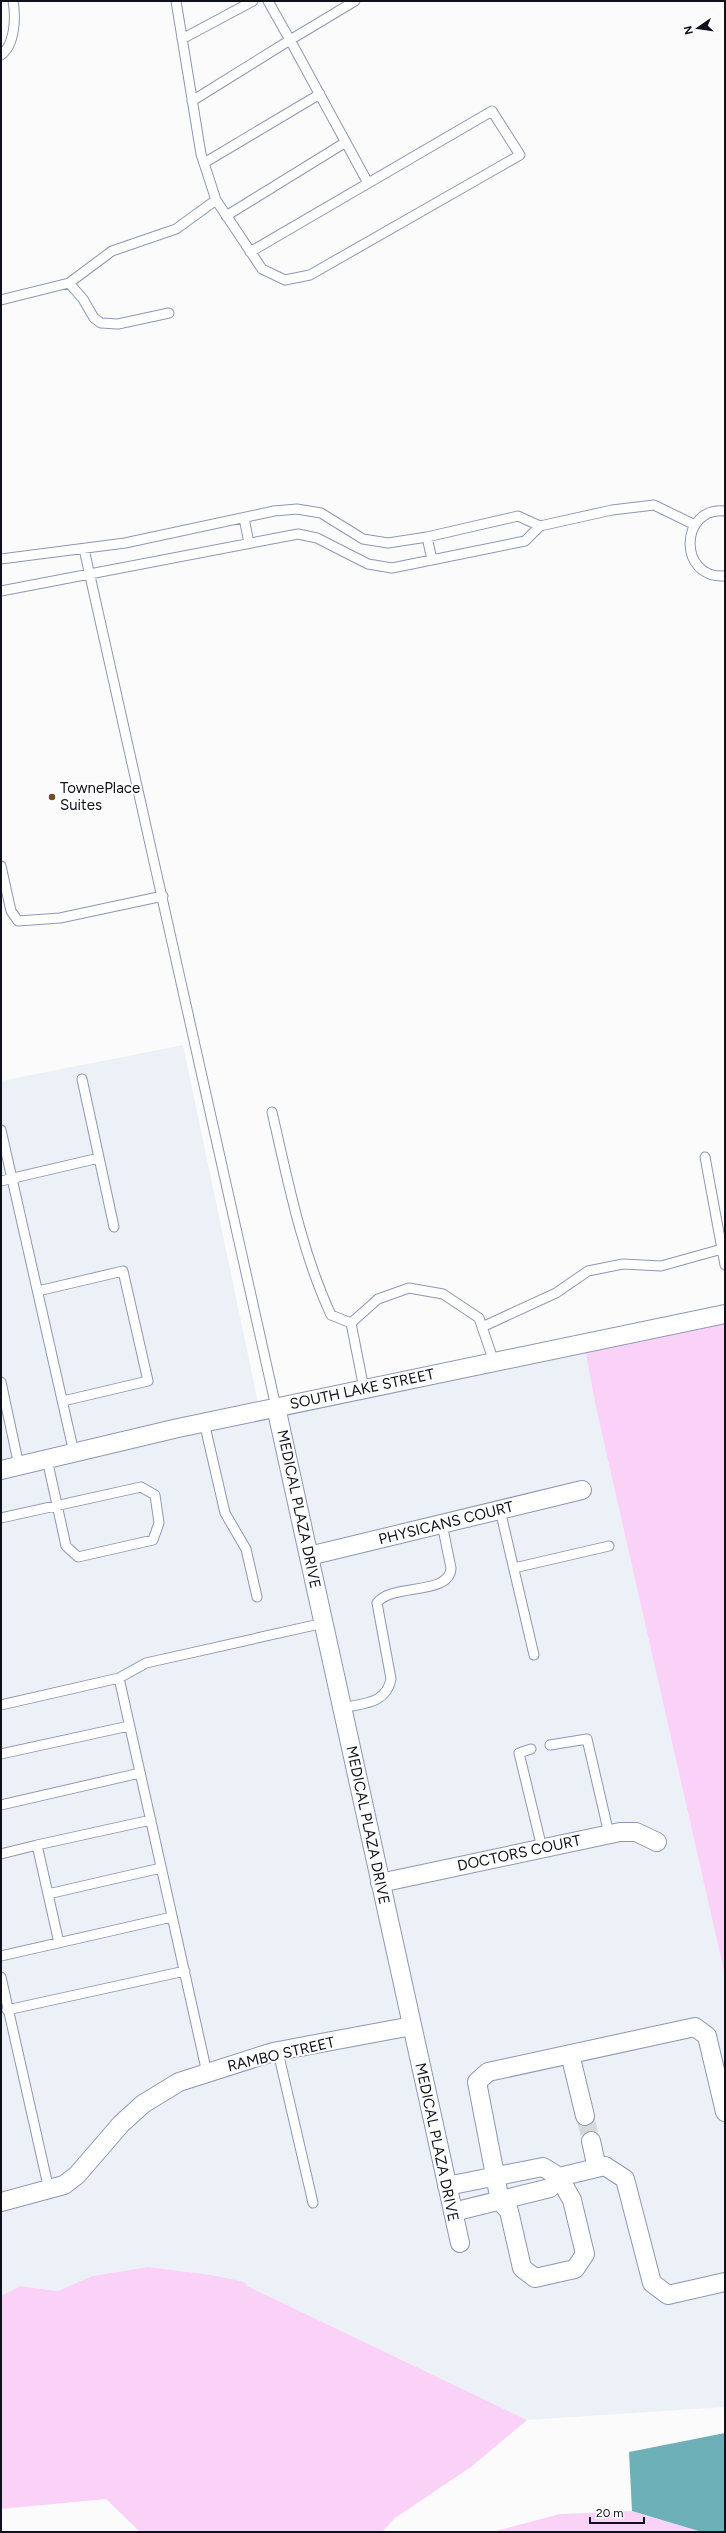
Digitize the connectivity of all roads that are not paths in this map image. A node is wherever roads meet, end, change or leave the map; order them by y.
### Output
1 (13, 1) edge
2 (176, 1) edge
3 (253, 1) edge
4 (268, 1) edge
5 (355, 1) edge
6 (182, 40) junction
7 (290, 40) junction
8 (1, 55) edge
9 (320, 94) junction
10 (192, 101) junction
11 (346, 142) junction
12 (204, 162) junction
13 (368, 183) junction
14 (216, 200) junction
15 (226, 216) junction
16 (250, 252) junction
17 (69, 283) junction
18 (1, 300) edge
19 (169, 314) dead end
20 (725, 511) edge
21 (244, 518) junction
22 (695, 525) junction
23 (540, 526) junction
24 (427, 537) junction
25 (250, 543) junction
26 (84, 549) junction
27 (1, 559) edge
28 (432, 560) junction
29 (89, 574) junction
30 (725, 576) edge
31 (1, 591) edge
32 (1, 866) edge
33 (163, 896) junction
34 (82, 1079) dead end
35 (272, 1112) dead end
36 (1, 1130) edge
37 (705, 1157) dead end
38 (99, 1158) junction
39 (12, 1178) junction
40 (1, 1181) edge
41 (114, 1227) dead end
42 (722, 1249) junction
43 (725, 1265) edge
44 (38, 1291) junction
45 (725, 1314) edge
46 (351, 1323) junction
47 (482, 1327) junction
48 (494, 1362) junction
49 (1, 1382) edge
50 (364, 1389) junction
51 (63, 1401) junction
52 (276, 1407) junction
53 (204, 1422) junction
54 (74, 1453) junction
55 (47, 1459) junction
56 (19, 1466) junction
57 (1, 1470) edge
58 (582, 1490) dead end
59 (56, 1505) junction
60 (500, 1510) junction
61 (1, 1518) edge
62 (442, 1524) junction
63 (609, 1546) dead end
64 (309, 1556) junction
65 (514, 1568) junction
66 (257, 1597) dead end
67 (324, 1623) junction
68 (534, 1655) dead end
69 (119, 1678) junction
70 (1, 1705) edge
71 (342, 1708) junction
72 (130, 1726) junction
73 (550, 1745) dead end
74 (531, 1749) dead end
75 (1, 1754) edge
76 (140, 1773) junction
77 (1, 1805) edge
78 (151, 1820) junction
79 (609, 1834) junction
80 (657, 1842) dead end
81 (36, 1845) junction
82 (542, 1848) junction
83 (1, 1854) edge
84 (161, 1868) junction
85 (380, 1883) junction
86 (48, 1894) junction
87 (172, 1917) junction
88 (59, 1943) junction
89 (1, 1956) edge
90 (184, 1971) junction
91 (1, 1977) edge
92 (7, 2010) junction
93 (412, 2026) junction
94 (278, 2052) junction
95 (570, 2054) junction
96 (207, 2072) junction
97 (725, 2112) edge
98 (585, 2116) tunnel mouth
99 (591, 2141) tunnel mouth
100 (597, 2168) junction
101 (496, 2176) junction
102 (559, 2177) junction
103 (447, 2186) junction
104 (49, 2190) junction
105 (500, 2201) junction
106 (1, 2202) edge
107 (313, 2203) dead end
108 (453, 2212) junction
109 (460, 2244) dead end
110 (725, 2282) edge

1 - 8 lane
2 - 6 lane
3 - 6 lane
4 - 7 lane
5 - 7 lane
6 - 10 lane
7 - 9 lane
7 - 10 lane
9 - 11 lane
9 - 12 lane
10 - 12 lane
11 - 13 lane
11 - 15 lane
12 - 14 lane
13 - 16 lane
13 - 16 lane
14 - 15 lane
14 - 17 lane
15 - 16 lane
17 - 18 lane
17 - 19 lane
20 - 22 lane
21 - 24 lane
21 - 25 lane
21 - 26 lane
22 - 23 lane
22 - 30 lane
23 - 24 lane
23 - 28 lane
24 - 28 lane
25 - 28 lane
25 - 29 lane
26 - 27 lane
26 - 29 lane
29 - 31 lane
29 - 33 lane
32 - 33 lane
33 - 52 lane
34 - 38 lane
35 - 46 lane
36 - 39 lane
37 - 42 lane
38 - 39 lane
38 - 41 lane
39 - 40 lane
39 - 44 lane
42 - 43 lane
42 - 47 lane
44 - 51 lane
44 - 51 lane
45 - 48 street, SOUTH LAKE STREET
46 - 47 lane
46 - 50 lane
47 - 48 lane
48 - 50 street, SOUTH LAKE STREET
49 - 56 lane
50 - 52 street, SOUTH LAKE STREET
51 - 54 lane
52 - 53 street, SOUTH LAKE STREET
52 - 64 street, MEDICAL PLAZA DRIVE
53 - 54 street, SOUTH LAKE STREET
53 - 66 lane
54 - 55 street, SOUTH LAKE STREET
55 - 56 street, SOUTH LAKE STREET
55 - 59 lane
56 - 57 street, SOUTH LAKE STREET
58 - 60 street, PHYSICANS COURT
59 - 59 lane
59 - 61 lane
60 - 62 street, PHYSICANS COURT
60 - 65 lane
62 - 64 street, PHYSICANS COURT
62 - 71 lane
63 - 65 lane
64 - 67 street, MEDICAL PLAZA DRIVE
65 - 68 lane
67 - 69 lane
67 - 71 street, MEDICAL PLAZA DRIVE
69 - 70 lane
69 - 72 lane
71 - 85 street, MEDICAL PLAZA DRIVE
72 - 75 lane
72 - 76 lane
73 - 79 lane
74 - 82 lane
76 - 77 lane
76 - 78 lane
78 - 81 lane
78 - 84 lane
79 - 80 street, DOCTORS COURT
79 - 82 street, DOCTORS COURT
81 - 83 lane
81 - 86 lane
82 - 85 street, DOCTORS COURT
84 - 86 lane
84 - 87 lane
85 - 93 street, MEDICAL PLAZA DRIVE
86 - 88 lane
87 - 88 lane
87 - 90 lane
88 - 89 lane
90 - 92 lane
90 - 96 lane
91 - 92 lane
92 - 104 lane
93 - 94 street, RAMBO STREET
93 - 103 street, MEDICAL PLAZA DRIVE
94 - 96 street, RAMBO STREET
94 - 107 lane
95 - 97 street
95 - 98 street
95 - 101 street
96 - 104 street, RAMBO STREET
99 - 100 street
100 - 102 street
100 - 110 street
101 - 102 street
101 - 103 street
101 - 105 street
102 - 105 street
102 - 105 street
103 - 108 street, MEDICAL PLAZA DRIVE
104 - 106 street, RAMBO STREET
105 - 108 street
108 - 109 street, MEDICAL PLAZA DRIVE

